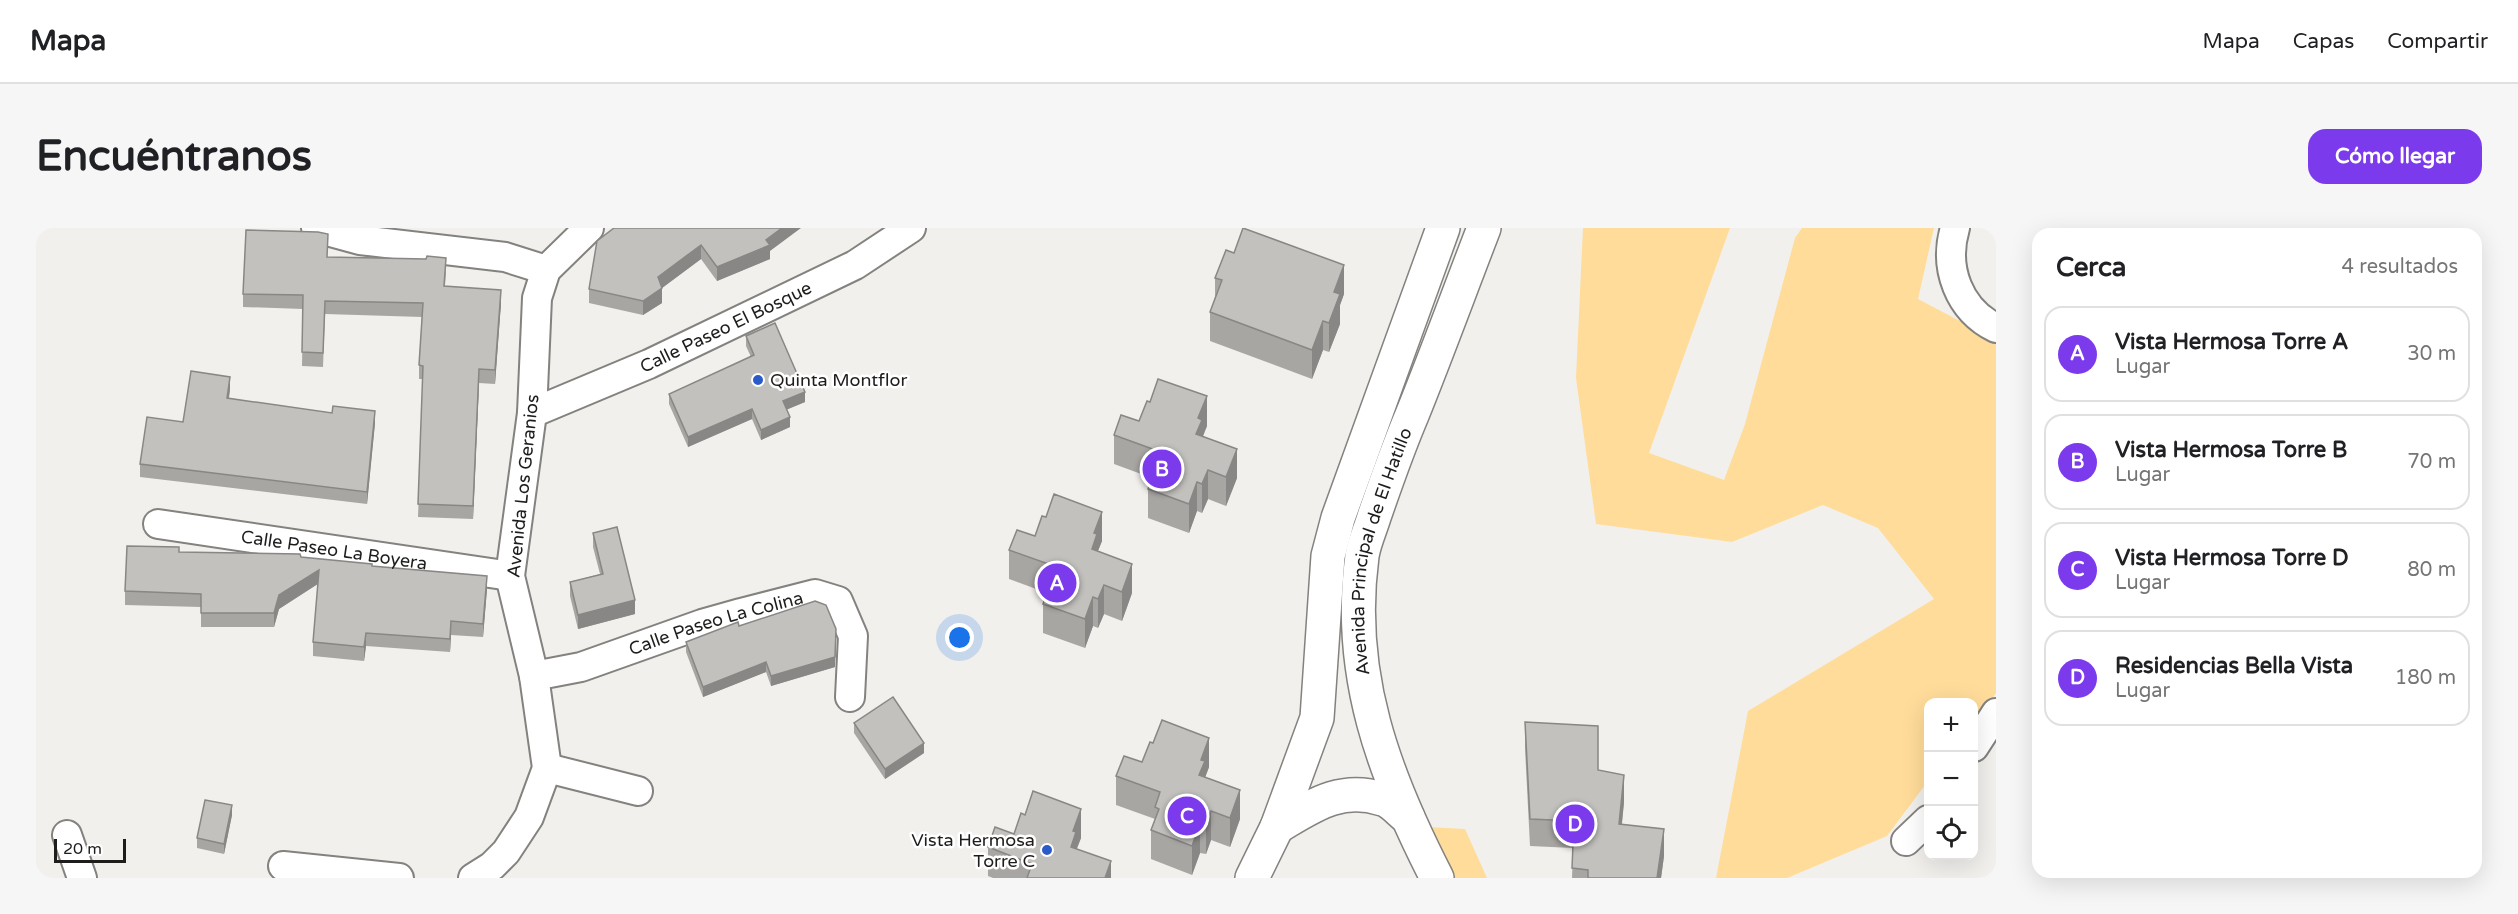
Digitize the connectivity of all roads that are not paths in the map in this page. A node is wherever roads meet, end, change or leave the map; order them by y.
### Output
1 (316, 228) edge
2 (589, 228) edge
3 (911, 228) edge
4 (1443, 228) edge
5 (1484, 228) edge
6 (1955, 228) edge
7 (546, 270) junction
8 (1996, 328) edge
9 (532, 413) junction
10 (158, 524) dead end
11 (510, 576) junction
12 (534, 676) junction
13 (850, 697) dead end
14 (1996, 713) edge
15 (1978, 741) edge
16 (547, 768) junction
17 (638, 791) dead end
18 (1408, 818) junction
19 (1924, 825) edge
20 (1277, 827) junction
21 (67, 835) dead end
22 (1906, 841) dead end
23 (283, 866) dead end
24 (82, 878) edge
25 (399, 878) edge
26 (473, 878) edge
27 (1252, 878) edge
28 (1437, 878) edge

1 - 7 street
2 - 7 street, Avenida Los Geranios
3 - 9 street, Calle Paseo El Bosque
4 - 20 main road, Avenida Principal de El Hatillo
5 - 18 main road, Avenida Principal de El Hatillo
6 - 8 street
7 - 9 street, Avenida Los Geranios
9 - 11 street, Avenida Los Geranios
10 - 11 street, Calle Paseo La Boyera
11 - 12 street, Avenida Los Geranios
12 - 13 street, Calle Paseo La Colina
12 - 16 street, Avenida Los Geranios
14 - 15 street
16 - 17 street
16 - 26 street, Avenida Los Geranios
18 - 20 main road
18 - 28 main road, Avenida Principal de El Hatillo
19 - 22 street
20 - 27 main road, Avenida Principal de El Hatillo
21 - 24 street
23 - 25 street

